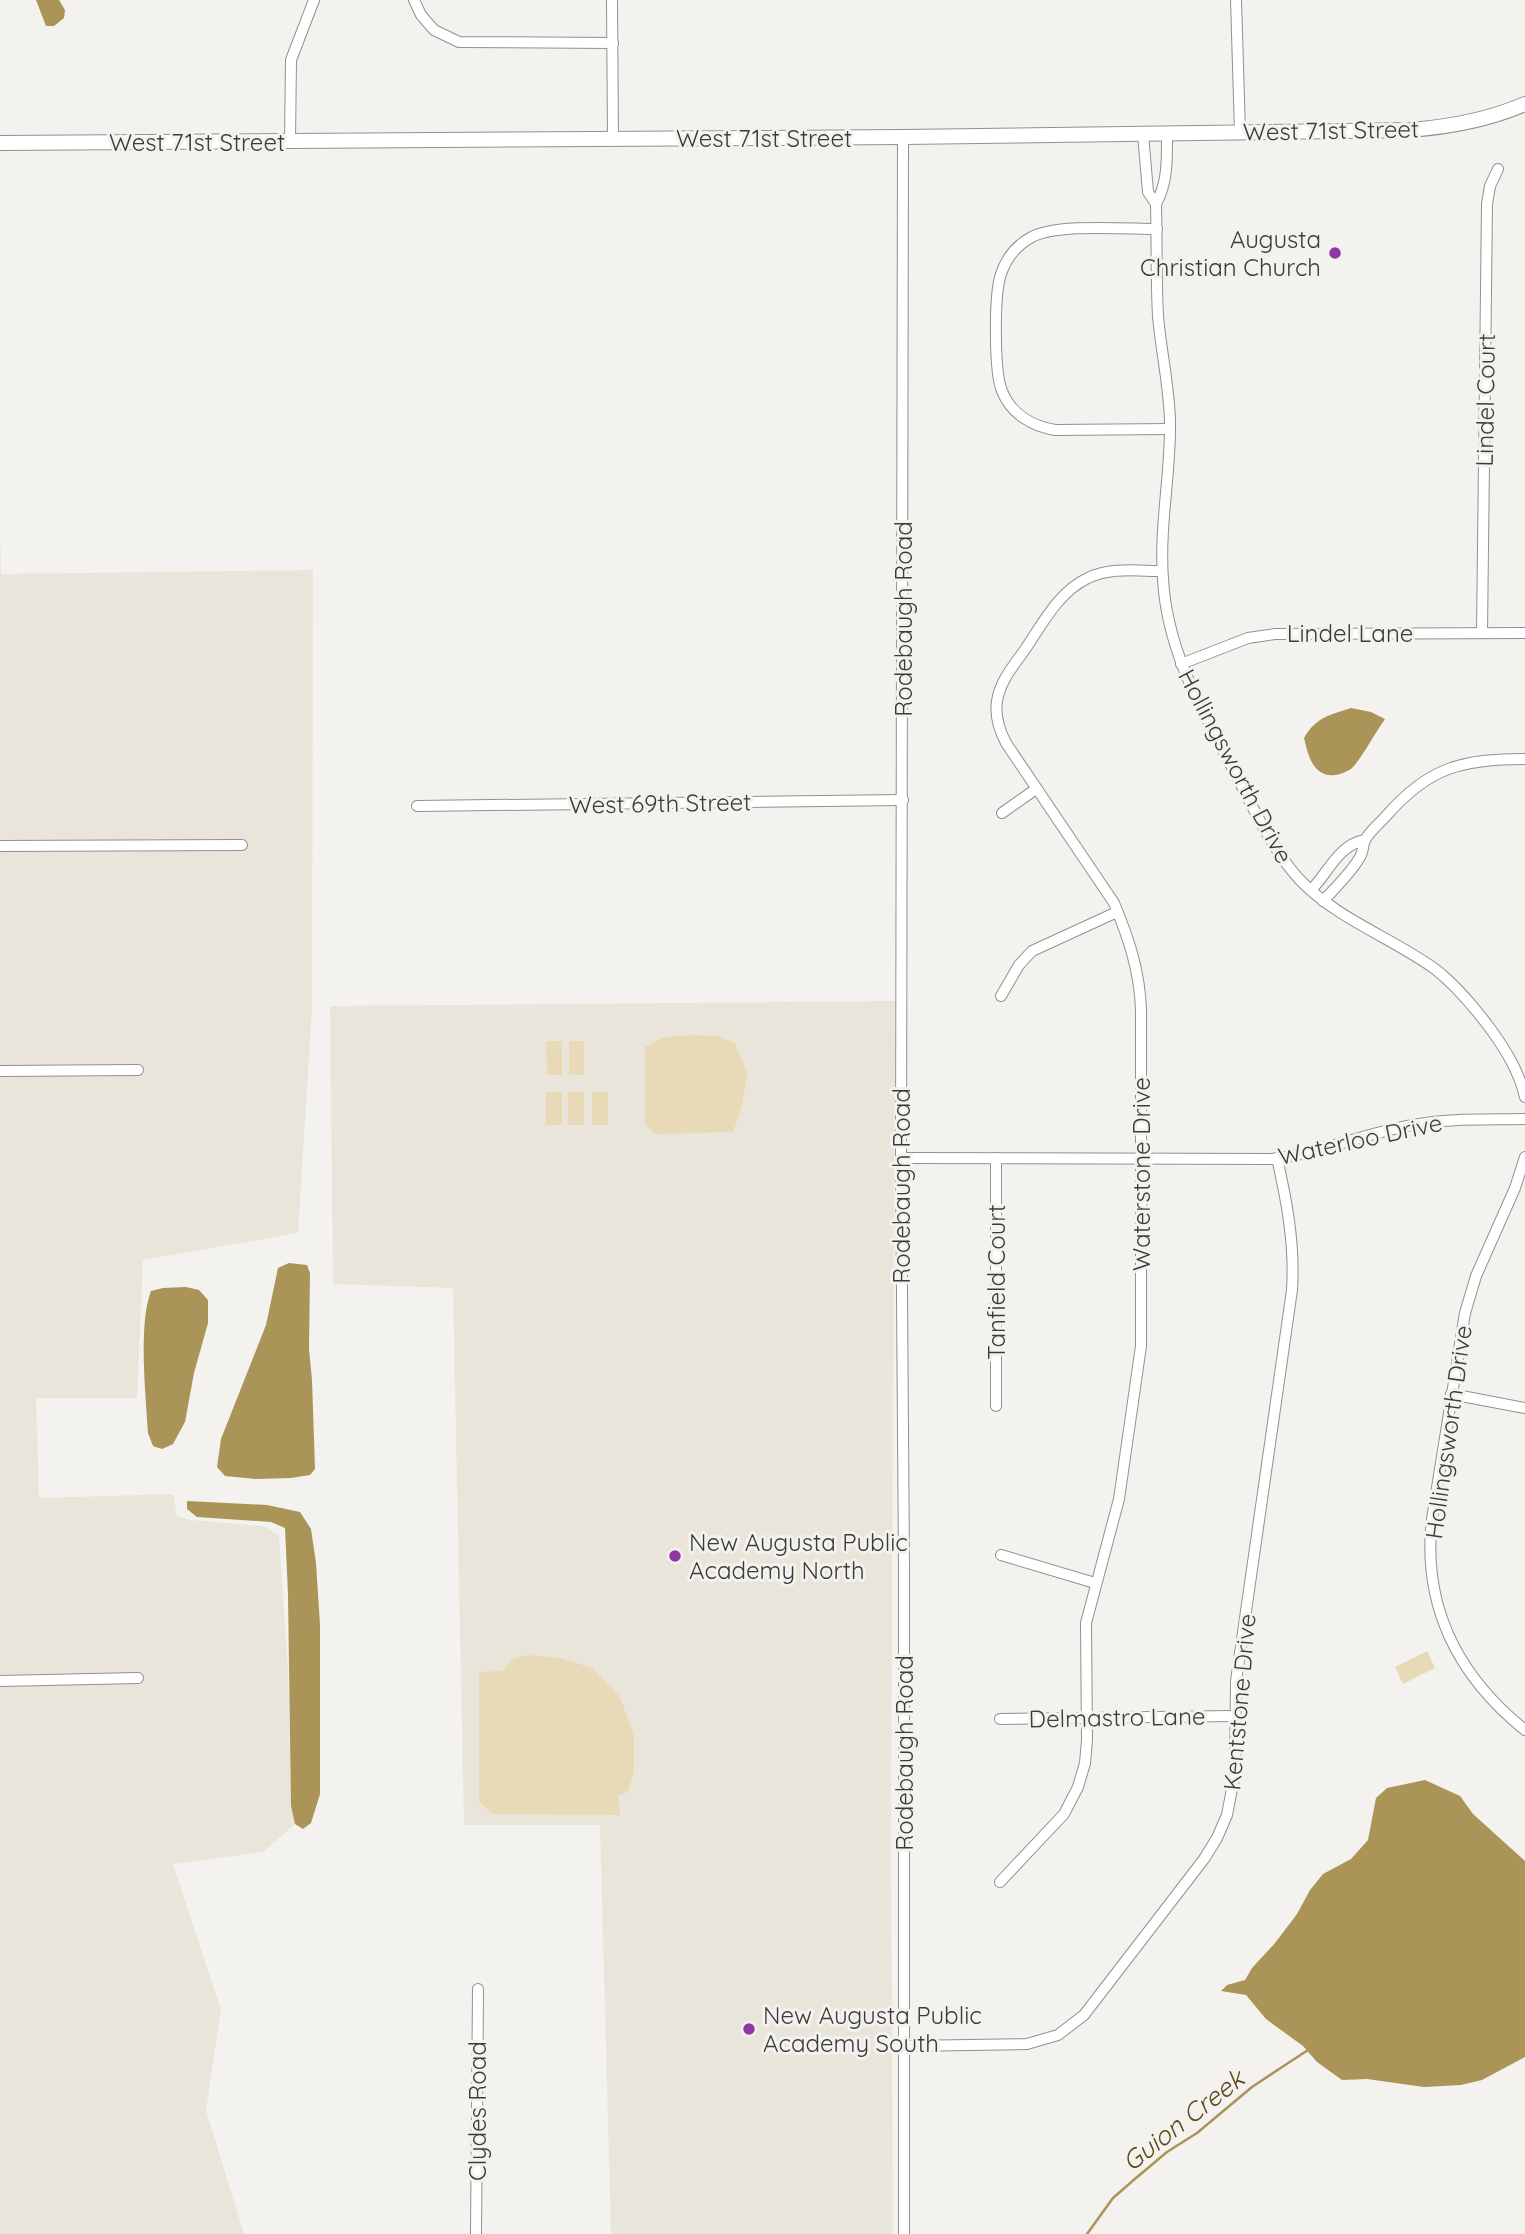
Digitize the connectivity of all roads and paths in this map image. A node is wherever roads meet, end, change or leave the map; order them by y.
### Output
1 (314, 0) edge
2 (414, 0) edge
3 (612, 0) edge
4 (1236, 0) edge
5 (613, 43) junction
6 (1525, 104) edge
7 (1240, 132) junction
8 (1143, 134) junction
9 (1167, 134) junction
10 (903, 137) junction
11 (613, 139) junction
12 (290, 141) junction
13 (0, 143) edge
14 (1498, 169) dead end
15 (1156, 204) junction
16 (1157, 229) junction
17 (1170, 429) junction
18 (1162, 570) junction
19 (1482, 633) junction
20 (1525, 633) edge
21 (1181, 664) junction
22 (1525, 759) edge
23 (1036, 789) junction
24 (903, 800) junction
25 (417, 806) dead end
26 (1002, 813) dead end
27 (1365, 840) junction
28 (242, 845) dead end
29 (0, 846) edge
30 (1311, 890) junction
31 (1323, 901) junction
32 (1117, 912) junction
33 (1001, 996) dead end
34 (138, 1070) dead end
35 (0, 1071) edge
36 (1525, 1097) edge
37 (1525, 1119) edge
38 (1525, 1157) edge
39 (901, 1158) junction
40 (996, 1158) junction
41 (1277, 1158) junction
42 (1141, 1159) junction
43 (1451, 1394) junction
44 (996, 1406) dead end
45 (1525, 1408) edge
46 (1001, 1555) dead end
47 (1095, 1583) junction
48 (138, 1678) dead end
49 (0, 1681) edge
50 (1234, 1716) junction
51 (1086, 1718) junction
52 (1000, 1719) dead end
53 (1525, 1730) edge
54 (1000, 1882) dead end
55 (478, 1989) dead end
56 (905, 2046) junction
57 (476, 2234) edge
58 (904, 2234) edge

1 - 12 street
2 - 5 street
3 - 5 street
4 - 7 street
5 - 11 street
6 - 7 main road, West 71st Street
7 - 9 main road, West 71st Street
8 - 9 main road, West 71st Street
8 - 10 main road, West 71st Street
8 - 15 street, Hollingsworth Drive
9 - 15 street, Hollingsworth Drive
10 - 11 main road, West 71st Street
10 - 24 street, Rodebaugh Road
11 - 12 main road, West 71st Street
12 - 13 main road, West 71st Street
14 - 19 street, Lindel Court
15 - 16 street, Hollingsworth Drive
16 - 17 street, Hollingsworth Drive
16 - 17 street
17 - 18 street, Hollingsworth Drive
18 - 21 street, Hollingsworth Drive
18 - 23 street, Waterstone Drive
19 - 20 street, Lindel Lane
19 - 21 street, Lindel Lane
21 - 30 street, Hollingsworth Drive
22 - 27 street
23 - 26 street
23 - 32 street, Waterstone Drive
24 - 25 street, West 69th Street
24 - 39 street, Rodebaugh Road
27 - 30 street
27 - 31 street
28 - 29 street
30 - 31 street, Hollingsworth Drive
31 - 36 street, Hollingsworth Drive
32 - 33 street
32 - 42 street, Waterstone Drive
34 - 35 street
37 - 41 street, Waterloo Drive
38 - 43 street, Hollingsworth Drive
39 - 40 street, Waterloo Drive
39 - 56 street, Rodebaugh Road
40 - 42 street, Waterloo Drive
40 - 44 street, Tanfield Court
41 - 42 street, Waterloo Drive
41 - 50 street, Kentstone Drive
42 - 47 street, Waterstone Drive
43 - 45 street
43 - 53 street, Hollingsworth Drive
46 - 47 street
47 - 51 street, Waterstone Drive
48 - 49 street
50 - 51 street, Delmastro Lane
50 - 56 street, Kentstone Drive
51 - 52 street, Delmastro Lane
51 - 54 street, Waterstone Drive
55 - 57 street, Clydes Road
56 - 58 street, Rodebaugh Road

